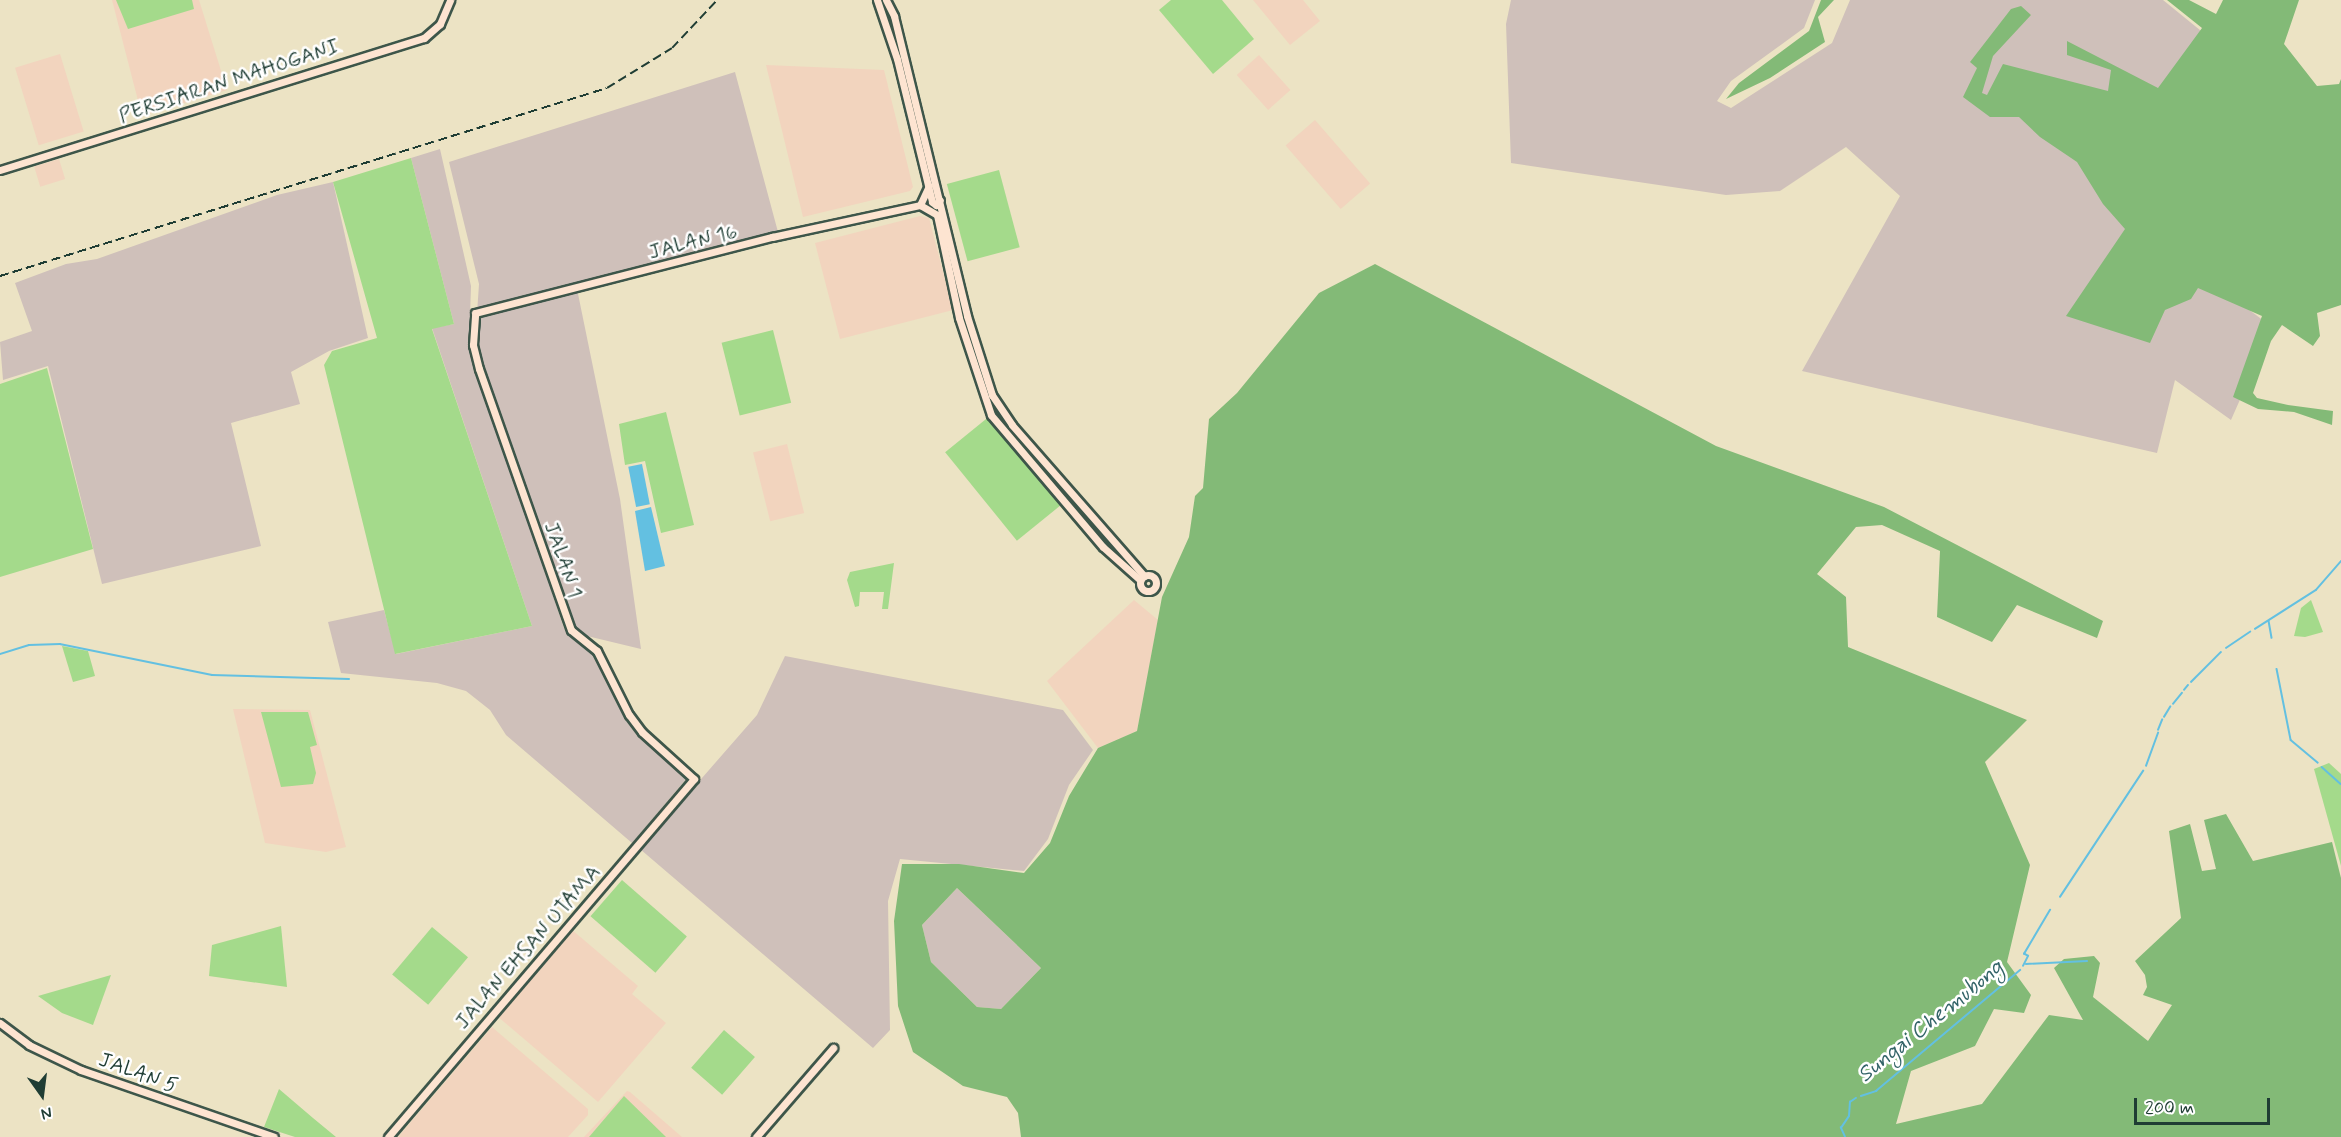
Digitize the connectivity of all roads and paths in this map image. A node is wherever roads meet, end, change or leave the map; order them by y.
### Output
1 (450, 0) edge
2 (896, 0) edge
3 (881, 2) edge
4 (894, 16) junction
5 (0, 170) edge
6 (928, 186) junction
7 (940, 200) junction
8 (920, 205) junction
9 (940, 214) junction
10 (475, 313) joint
11 (694, 779) joint
12 (0, 1023) edge
13 (833, 1048) dead end
14 (274, 1137) edge
15 (387, 1137) edge
16 (756, 1137) edge

1 - 5 street, PERSIARAN MAHOGANI
2 - 4 street
3 - 4 street
3 - 6 street
4 - 7 street
6 - 7 street
6 - 8 street
7 - 9 street
8 - 9 street
8 - 10 street, JALAN 16
9 - 9 street
10 - 11 street, JALAN 1
11 - 15 street, JALAN EHSAN UTAMA
12 - 14 street, JALAN 5
13 - 16 street

